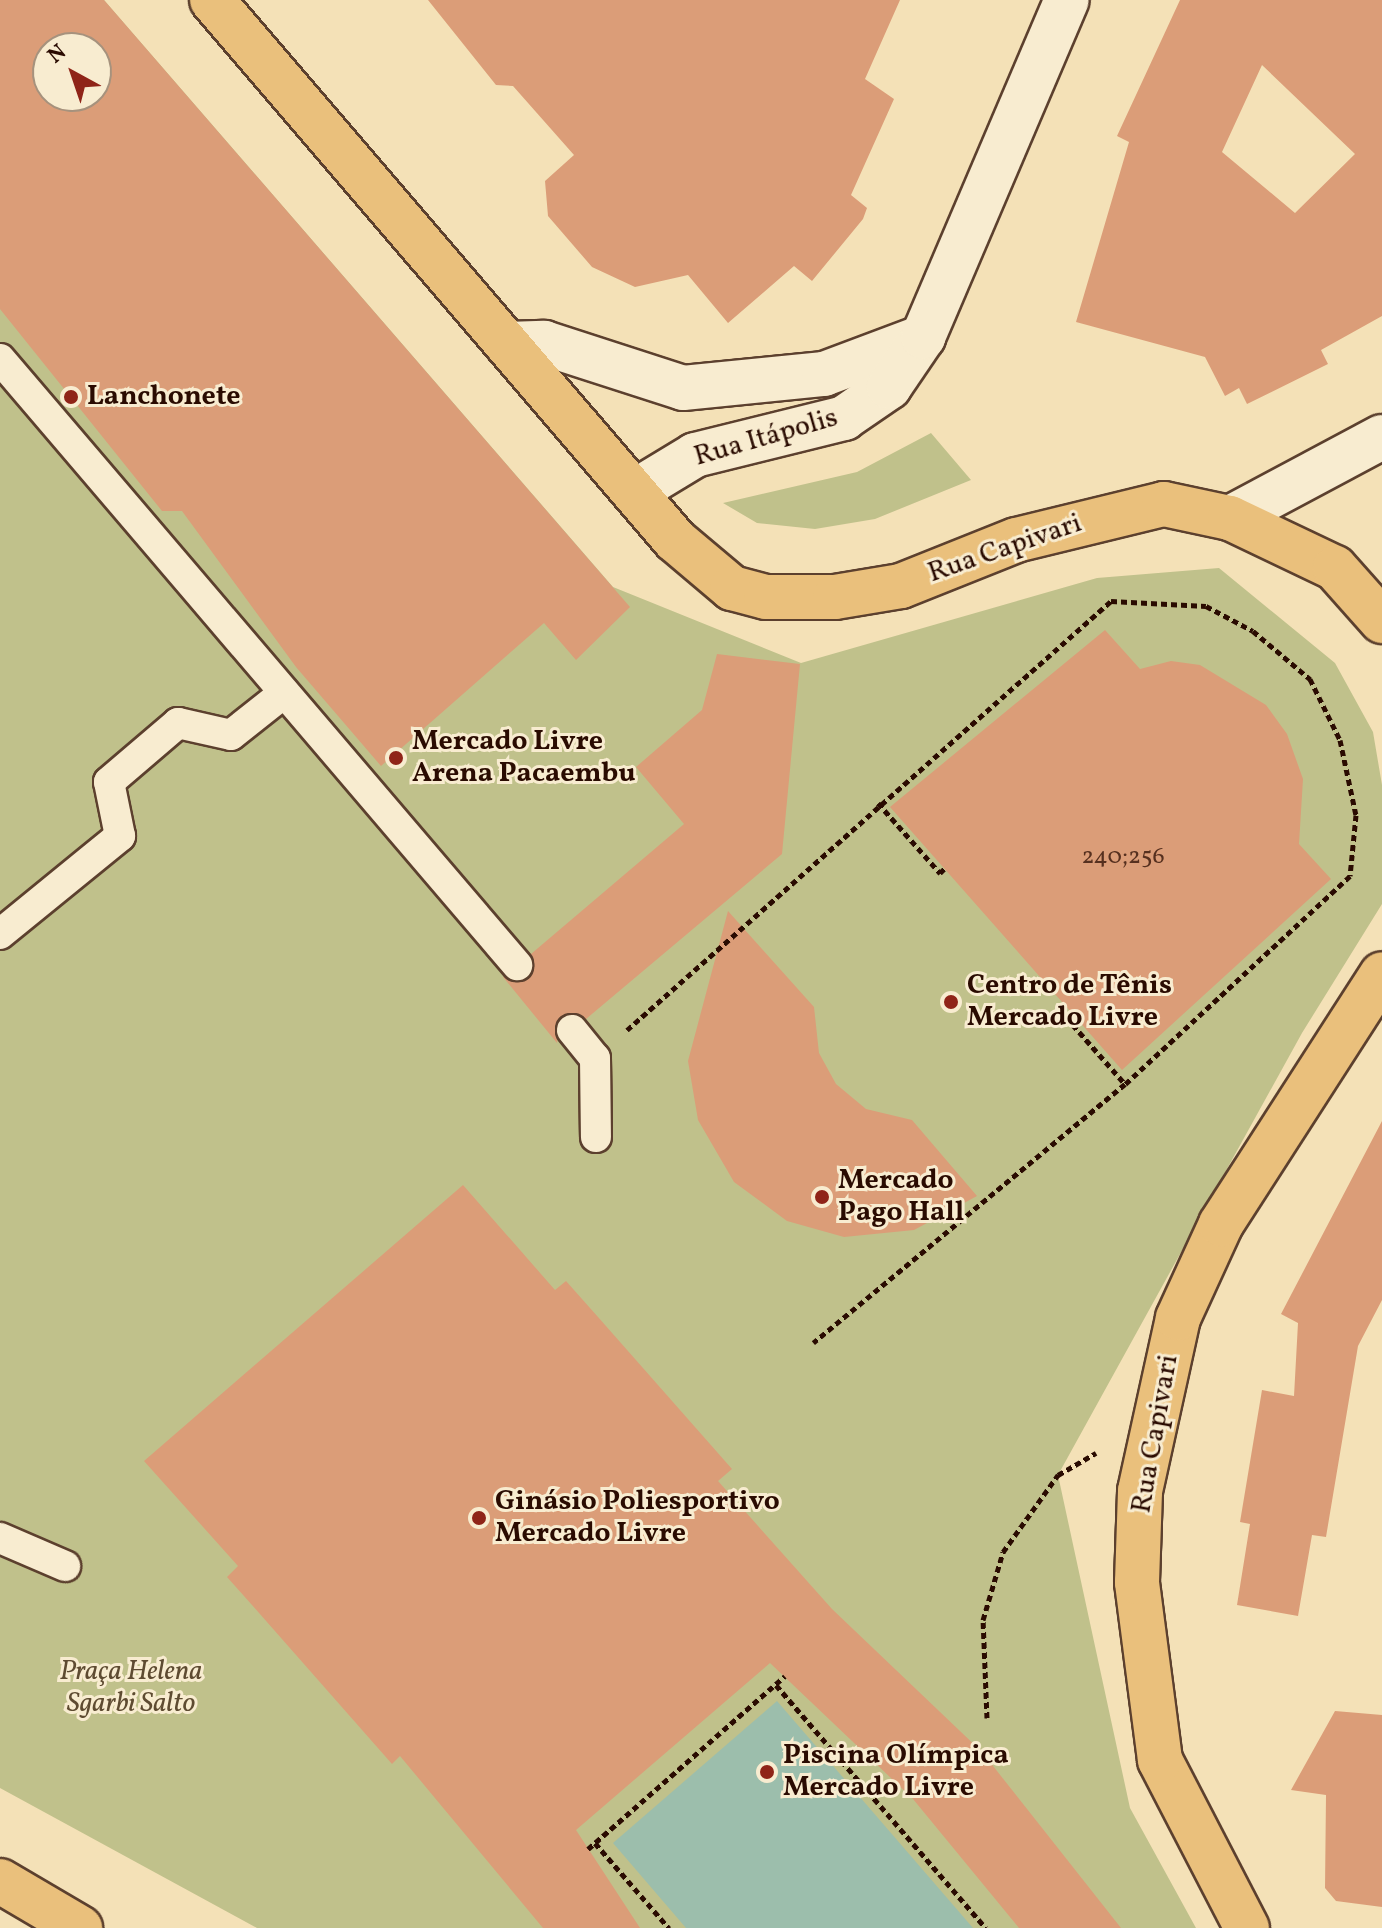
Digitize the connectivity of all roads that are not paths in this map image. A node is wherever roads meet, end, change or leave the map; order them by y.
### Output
1 (212, 0) edge
2 (1067, 0) edge
3 (923, 337) junction
4 (507, 344) junction
5 (0, 359) edge
6 (1382, 437) edge
7 (634, 492) junction
8 (1230, 518) junction
9 (1382, 621) edge
10 (284, 693) junction
11 (0, 934) edge
12 (517, 965) dead end
13 (1382, 974) edge
14 (572, 1030) dead end
15 (596, 1137) dead end
16 (0, 1538) edge
17 (65, 1566) dead end
18 (0, 1881) edge
19 (80, 1928) edge
20 (1247, 1928) edge

1 - 4 main road
2 - 3 street, Rua Itápolis
3 - 4 street, Rua Itápolis
3 - 7 street, Rua Itápolis
4 - 7 main road
5 - 10 lane
6 - 8 street
7 - 8 main road, Rua Capivari
8 - 9 main road, Rua Capivari
10 - 11 lane
10 - 12 lane
13 - 20 main road, Rua Capivari
14 - 15 lane
16 - 17 lane
18 - 19 main road

